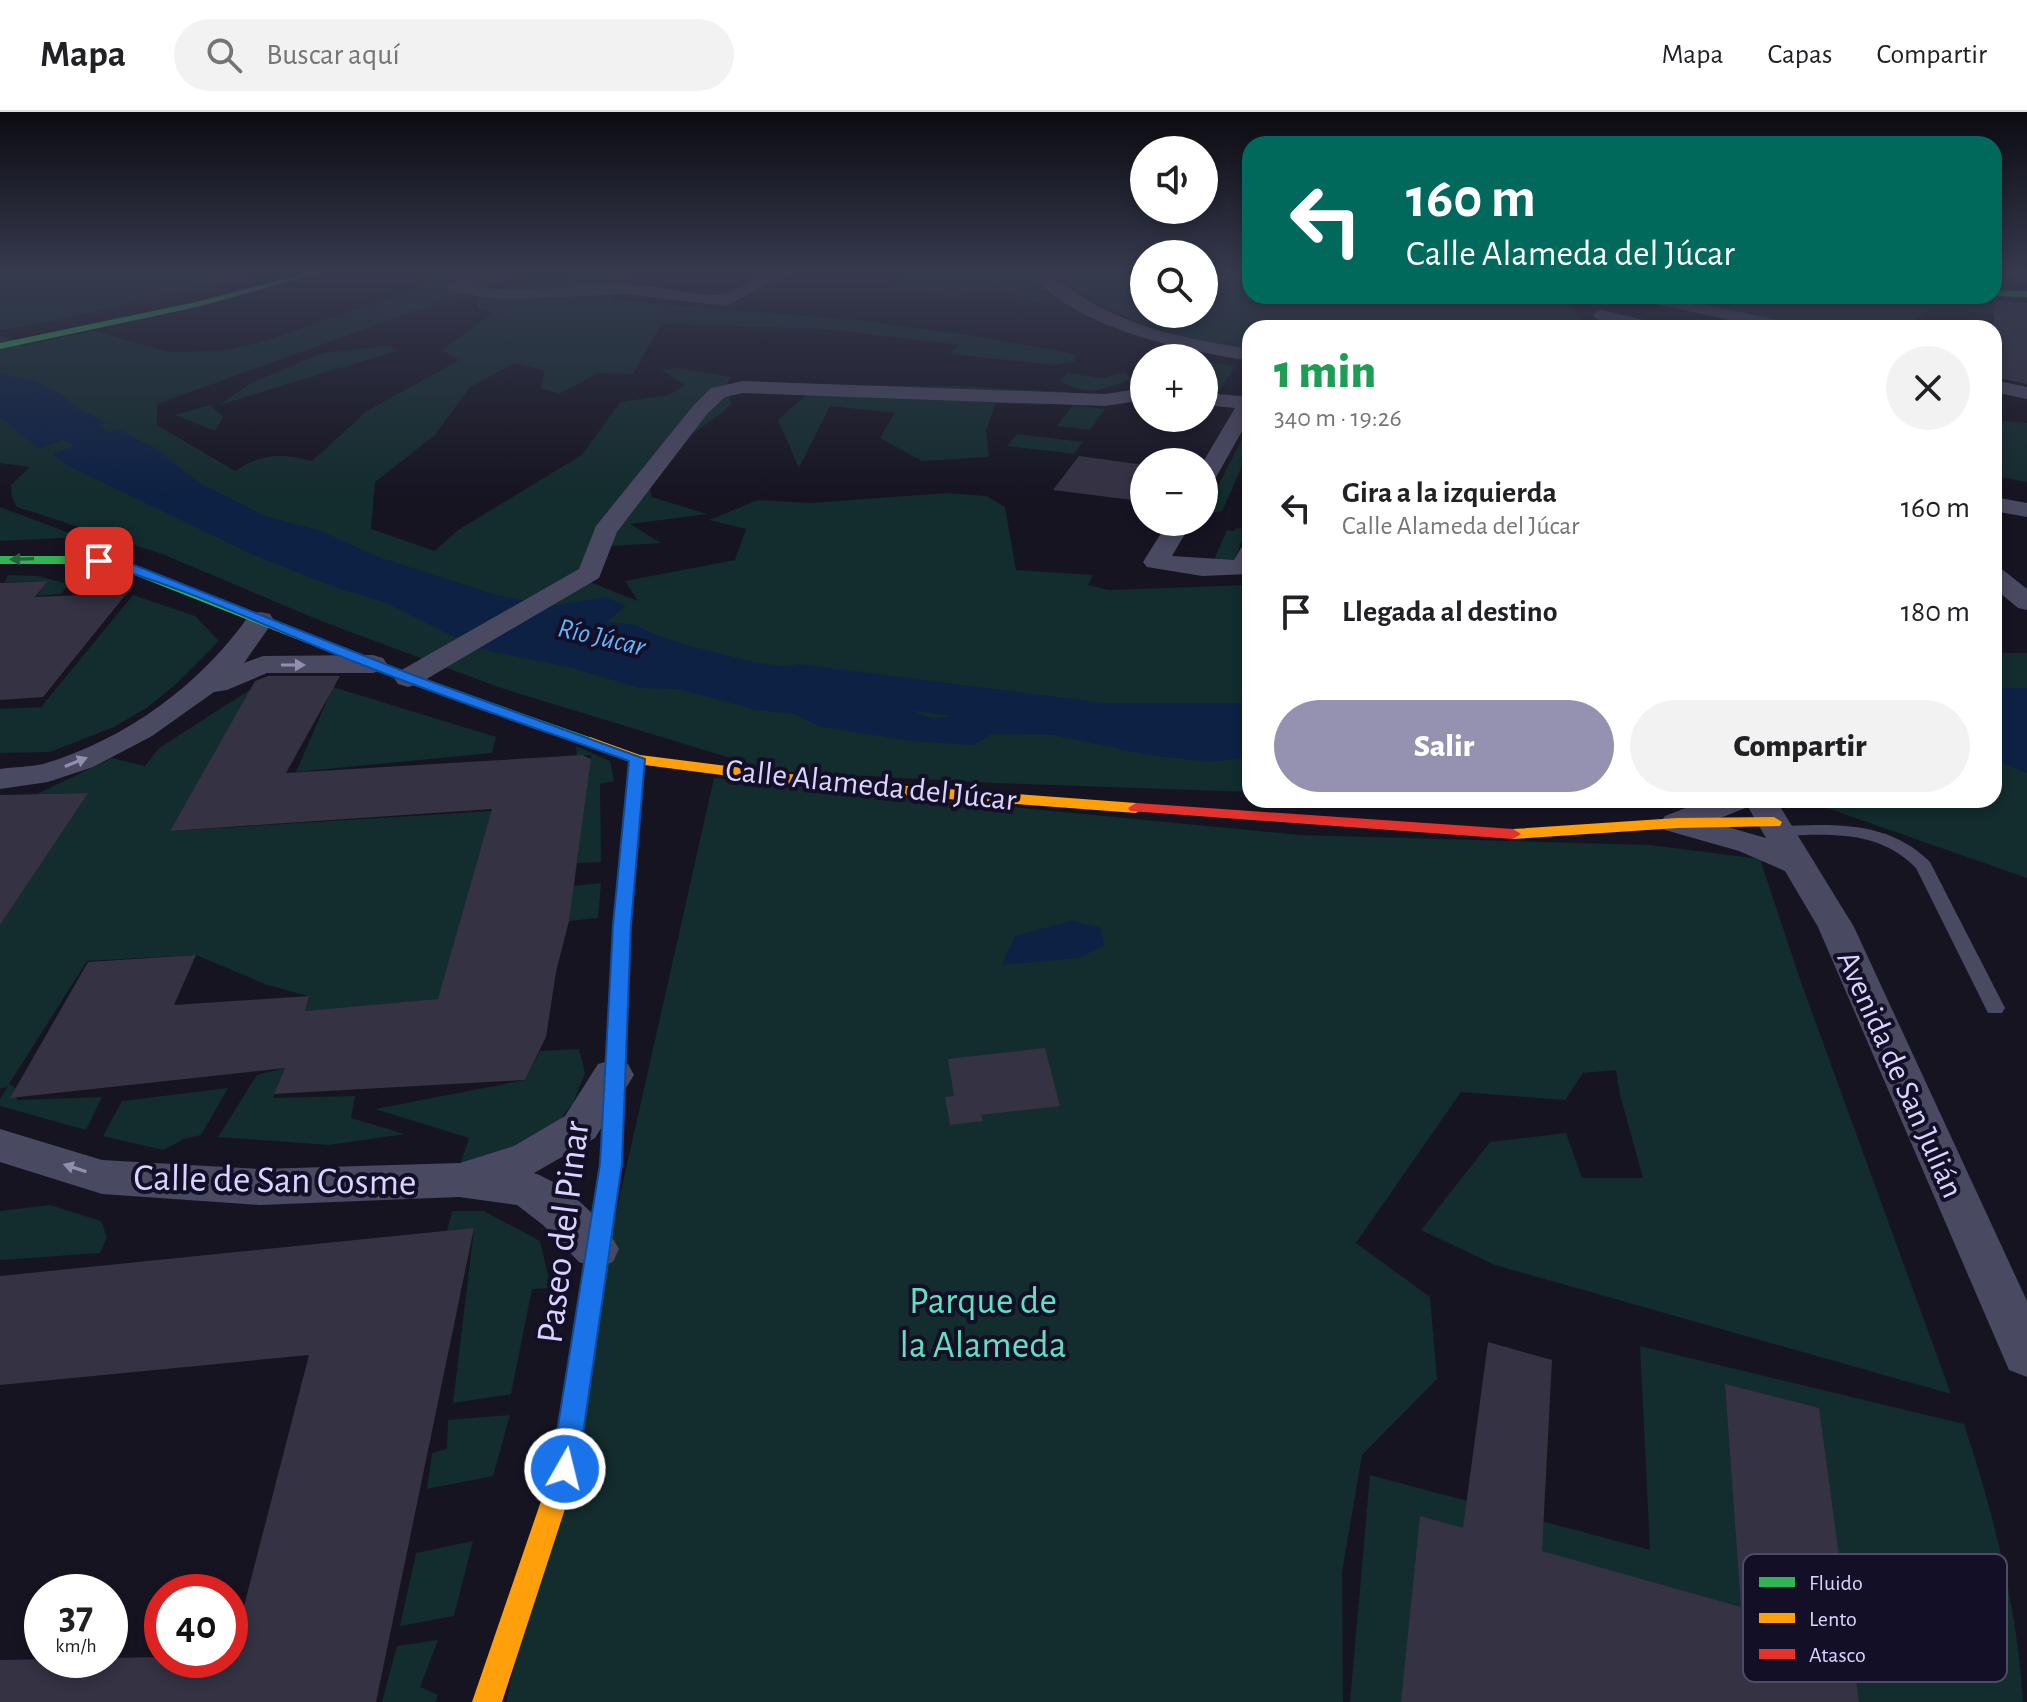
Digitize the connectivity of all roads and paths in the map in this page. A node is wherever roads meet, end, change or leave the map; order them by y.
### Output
1 (1203, 347) edge
2 (1242, 354) edge
3 (2002, 373) edge
4 (2027, 379) edge
5 (2002, 388) edge
6 (2027, 393) edge
7 (1130, 396) edge
8 (1218, 400) edge
9 (1242, 401) edge
10 (1242, 413) edge
11 (1218, 455) edge
12 (2002, 505) edge
13 (2027, 510) edge
14 (1172, 536) edge
15 (0, 560) edge
16 (1202, 568) junction
17 (1242, 568) edge
18 (1242, 576) edge
19 (2002, 582) edge
20 (2027, 602) edge
21 (260, 620) junction
22 (373, 664) junction
23 (408, 678) junction
24 (193, 694) junction
25 (637, 759) junction
26 (0, 779) edge
27 (1715, 808) edge
28 (1677, 823) junction
29 (1779, 830) edge
30 (1995, 1008) dead end
31 (614, 1073) junction
32 (0, 1145) edge
33 (459, 1180) junction
34 (596, 1249) junction
35 (2027, 1355) edge
36 (487, 1702) edge

1 - 2 street
3 - 4 street
5 - 6 street
7 - 23 street
8 - 9 street
10 - 11 street
12 - 13 street
14 - 16 street
21 -> 15 street, Calle Alameda del Júcar
16 - 17 street
16 - 18 street
19 - 20 street
21 - 22 street, Calle Alameda del Júcar
21 - 24 street
22 - 23 street, Calle Alameda del Júcar
24 -> 22 street
23 - 25 street, Calle Alameda del Júcar
26 -> 24 street
25 - 28 street, Calle Alameda del Júcar
25 - 31 street, Paseo del Pinar
27 - 28 street, Calle Alameda del Júcar
28 - 29 street, Calle Alameda del Júcar
28 - 29 street, Calle Alameda del Júcar
29 - 30 lane
29 - 35 street, Avenida de San Julián
31 - 33 street, Calle de San Cosme
31 - 34 street, Paseo del Pinar
33 -> 32 street, Calle de San Cosme
33 - 34 street, Calle de San Cosme
34 - 36 street, Paseo del Pinar

